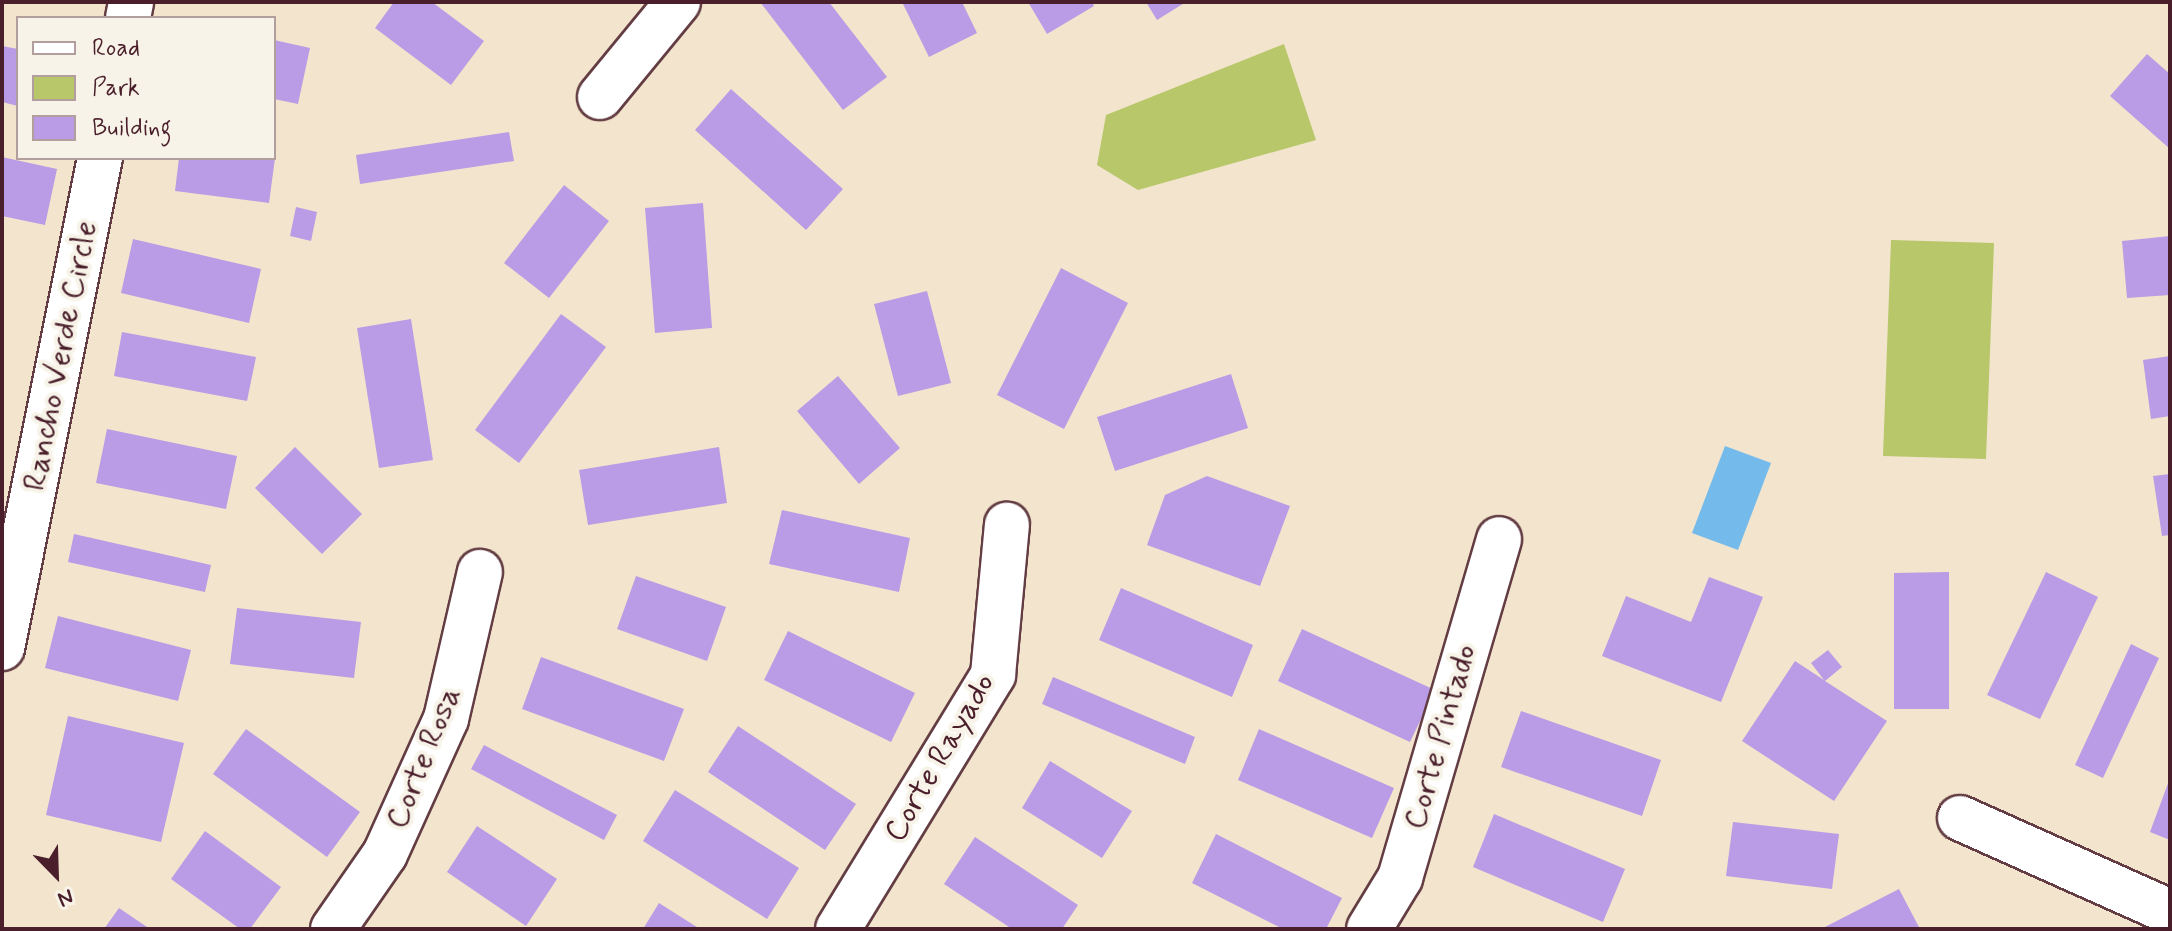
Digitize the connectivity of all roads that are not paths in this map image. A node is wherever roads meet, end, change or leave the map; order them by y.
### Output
1 (678, 2) edge
2 (600, 97) dead end
3 (100, 160) edge
4 (1007, 525) dead end
5 (1499, 539) dead end
6 (480, 572) dead end
7 (2, 648) edge
8 (1960, 818) dead end
9 (2170, 912) edge
10 (333, 929) edge
11 (838, 929) edge
12 (1369, 929) edge

1 - 2 street
3 - 7 street, Rancho Verde Circle
4 - 11 street, Corte Rayado
5 - 12 street, Corte Pintado
6 - 10 street, Corte Rosa
8 - 9 street

